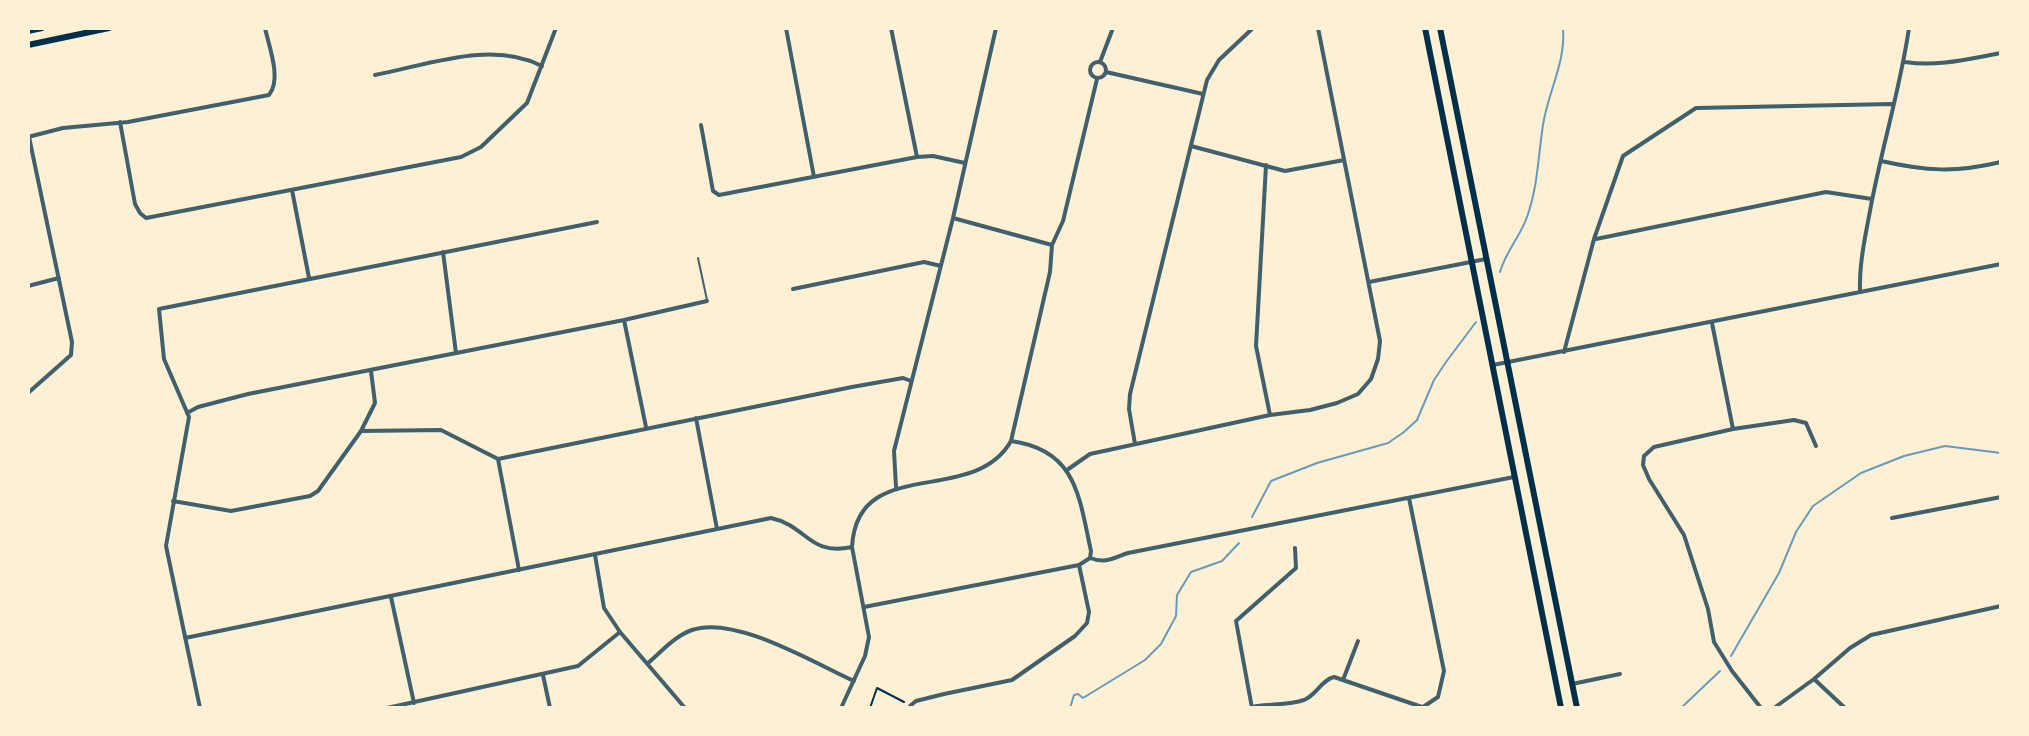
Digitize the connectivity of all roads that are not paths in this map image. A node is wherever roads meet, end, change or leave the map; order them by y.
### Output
1 (42, 28) edge
2 (109, 28) edge
3 (265, 28) edge
4 (556, 28) edge
5 (786, 28) edge
6 (891, 28) edge
7 (996, 28) edge
8 (1113, 28) edge
9 (1253, 28) edge
10 (1318, 28) edge
11 (1425, 28) edge
12 (1440, 28) edge
13 (1909, 28) edge
14 (28, 31) edge
15 (28, 45) edge
16 (2001, 53) edge
17 (1100, 62) junction
18 (1904, 62) junction
19 (542, 66) junction
20 (1106, 72) junction
21 (375, 75) dead end
22 (1097, 79) junction
23 (1203, 94) junction
24 (1892, 104) junction
25 (120, 122) junction
26 (701, 125) dead end
27 (28, 137) edge
28 (1190, 146) junction
29 (917, 157) junction
30 (1344, 160) junction
31 (1881, 161) junction
32 (2001, 162) edge
33 (965, 163) junction
34 (1266, 165) junction
35 (814, 177) junction
36 (292, 190) junction
37 (1872, 199) junction
38 (953, 218) junction
39 (597, 222) dead end
40 (1594, 239) junction
41 (1052, 245) junction
42 (443, 252) junction
43 (698, 258) dead end
44 (1486, 259) junction
45 (1472, 262) junction
46 (2001, 264) edge
47 (941, 266) junction
48 (59, 278) junction
49 (309, 278) junction
50 (1369, 282) junction
51 (28, 286) edge
52 (793, 289) dead end
53 (1860, 292) junction
54 (707, 301) joint
55 (624, 320) junction
56 (1712, 323) junction
57 (1564, 352) junction
58 (456, 353) junction
59 (1506, 363) junction
60 (1492, 366) junction
61 (371, 371) junction
62 (911, 381) junction
63 (28, 393) edge
64 (187, 413) junction
65 (1270, 415) junction
66 (696, 418) junction
67 (646, 427) junction
68 (1733, 429) junction
69 (361, 431) junction
70 (1011, 441) junction
71 (1135, 444) junction
72 (1816, 446) dead end
73 (498, 459) junction
74 (1067, 470) junction
75 (1528, 474) junction
76 (1514, 477) junction
77 (896, 487) junction
78 (2001, 497) edge
79 (1409, 498) junction
80 (173, 501) junction
81 (1892, 518) dead end
82 (717, 529) junction
83 (852, 547) junction
84 (1295, 548) dead end
85 (595, 555) junction
86 (1090, 558) junction
87 (1079, 565) junction
88 (519, 570) junction
89 (391, 597) junction
90 (2001, 606) edge
91 (864, 607) junction
92 (620, 632) junction
93 (185, 638) junction
94 (1358, 641) dead end
95 (648, 663) junction
96 (1620, 674) dead end
97 (543, 675) junction
98 (1814, 679) junction
99 (1343, 680) junction
100 (854, 681) junction
101 (1572, 684) junction
102 (414, 703) junction
103 (910, 706) road end
104 (1252, 707) edge
105 (200, 708) edge
106 (387, 708) edge
107 (550, 708) edge
108 (685, 708) edge
109 (841, 708) edge
110 (1424, 708) edge
111 (1561, 708) edge
112 (1577, 708) edge
113 (1761, 708) edge
114 (1774, 708) edge
115 (1845, 708) edge

1 - 14 main road
2 - 15 main road
3 - 25 street
4 - 19 street
5 - 35 street
6 - 29 street
7 - 33 street
8 - 17 street
9 - 23 street
10 - 30 street
11 - 45 main road
12 - 44 main road
13 - 18 street
16 - 18 street
17 - 20 street
17 - 22 street
18 - 24 street
19 - 21 street
19 - 36 street
20 - 22 street
20 - 23 street
22 - 41 street
23 - 28 street
24 - 31 street
24 - 40 street
25 - 27 street
25 - 36 street
26 - 35 street
27 - 48 street
28 - 34 street
28 - 71 street
29 - 33 street
29 - 35 street
30 - 34 street
30 - 50 street
31 - 32 street
31 - 37 street
33 - 38 street
34 - 65 street
36 - 49 street
37 - 40 street
37 - 53 street
38 - 41 street
38 - 47 street
39 - 42 street
40 - 57 street
41 - 70 street
42 - 49 street
42 - 58 street
43 - 54 lane
44 - 45 street
44 - 59 main road
45 - 50 street
45 - 60 main road
46 - 53 street
47 - 52 street
47 - 62 street
48 - 51 street
48 - 63 street
49 - 64 street
50 - 65 street
53 - 56 street
54 - 55 street
55 - 58 street
55 - 67 street
56 - 57 street
56 - 68 street
57 - 59 street
58 - 61 street
59 - 60 street
59 - 75 main road
60 - 76 main road
61 - 64 street
61 - 69 street
62 - 66 street
62 - 77 street
64 - 80 street
65 - 71 street
66 - 67 street
66 - 82 street
67 - 73 street
68 - 72 street
68 - 113 street
69 - 73 street
69 - 80 street
70 - 74 street
70 - 77 street
71 - 74 street
73 - 88 street
74 - 86 street
75 - 76 main road
75 - 101 main road
76 - 79 street
76 - 111 main road
77 - 83 street
78 - 81 street
79 - 86 street
79 - 110 street
80 - 93 street
82 - 83 street
82 - 85 street
83 - 91 street
84 - 104 street
85 - 88 street
85 - 92 street
86 - 87 street
87 - 91 street
87 - 103 street
88 - 89 street
89 - 93 street
89 - 102 street
90 - 98 street
91 - 100 street
92 - 95 street
92 - 97 street
93 - 105 street
94 - 99 street
95 - 100 street
95 - 108 street
96 - 101 street
97 - 102 street
97 - 107 street
98 - 114 street
98 - 115 street
99 - 104 street
99 - 110 street
100 - 109 street
101 - 112 main road
102 - 106 street

